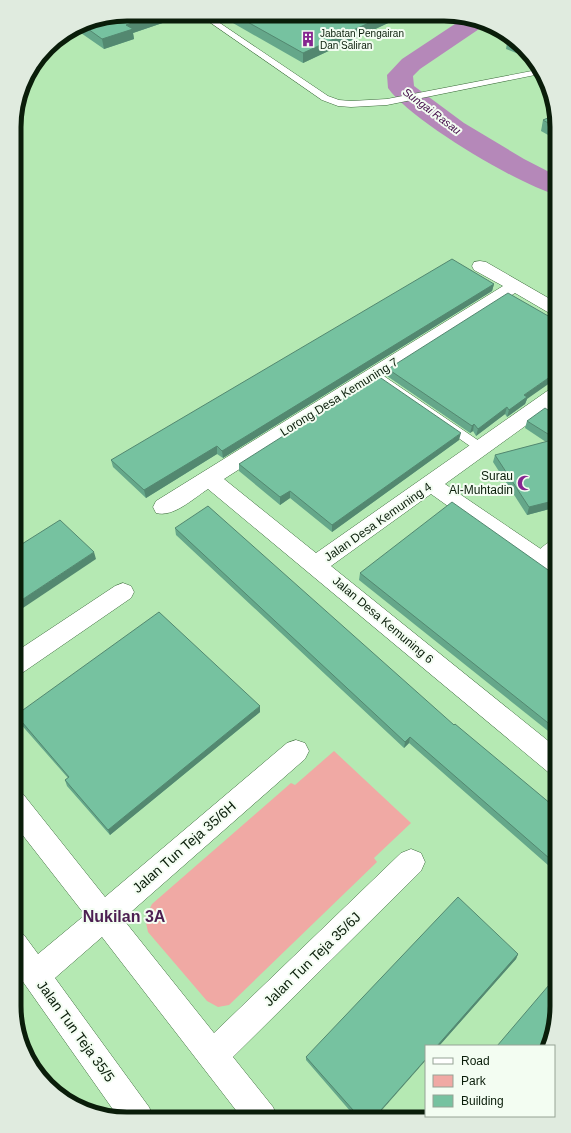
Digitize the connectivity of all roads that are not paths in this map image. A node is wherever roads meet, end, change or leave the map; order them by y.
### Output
1 (212, 21) edge
2 (535, 73) edge
3 (480, 266) dead end
4 (515, 286) junction
5 (550, 306) edge
6 (375, 374) junction
7 (550, 403) edge
8 (481, 448) junction
9 (209, 478) junction
10 (431, 484) junction
11 (163, 507) dead end
12 (550, 550) edge
13 (539, 559) junction
14 (316, 565) junction
15 (550, 567) edge
16 (123, 592) dead end
17 (21, 661) edge
18 (296, 751) dead end
19 (550, 758) edge
20 (21, 812) edge
21 (411, 862) dead end
22 (104, 916) junction
23 (21, 955) edge
24 (36, 975) junction
25 (213, 1056) junction
26 (134, 1112) edge
27 (257, 1112) edge

1 - 2 lane
3 - 4 street
4 - 5 street
4 - 6 street, Lorong Desa Kemuning 7
6 - 8 lane
6 - 9 street, Lorong Desa Kemuning 7
7 - 8 street, Jalan Desa Kemuning 4
8 - 10 street, Jalan Desa Kemuning 4
9 - 11 street, Lorong Desa Kemuning 7
9 - 14 street, Jalan Desa Kemuning 6
10 - 13 street
10 - 14 street, Jalan Desa Kemuning 4
12 - 13 lane
13 - 15 street
14 - 19 street, Jalan Desa Kemuning 6
16 - 17 street
18 - 22 street, Jalan Tun Teja 35/6H
20 - 22 street
21 - 25 street, Jalan Tun Teja 35/6J
22 - 24 street, Jalan Tun Teja 35/6H
22 - 25 street
23 - 24 street, Jalan Tun Teja 35/5
24 - 26 street, Jalan Tun Teja 35/5
25 - 27 street

